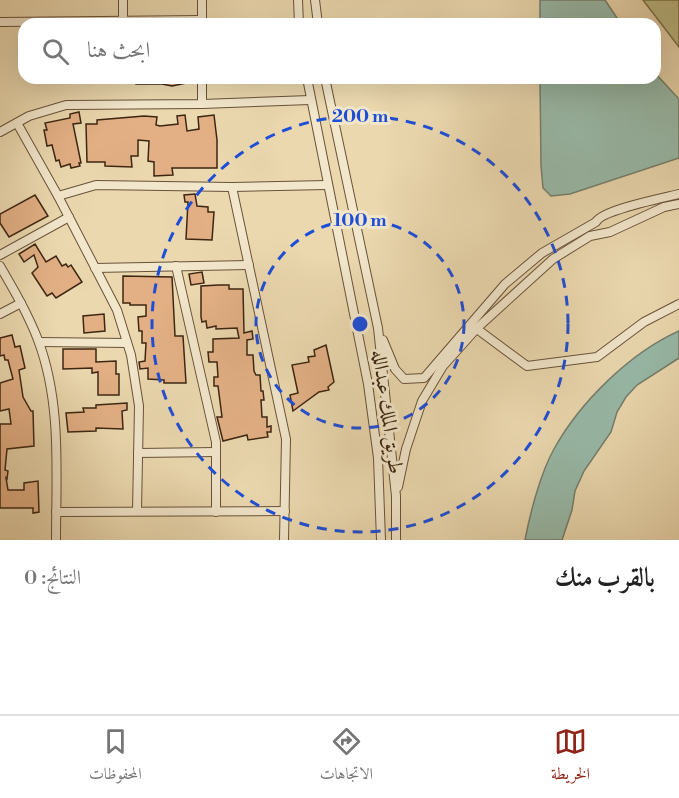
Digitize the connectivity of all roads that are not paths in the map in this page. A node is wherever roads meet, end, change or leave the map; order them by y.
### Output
1 (123, 0) edge
2 (202, 0) edge
3 (298, 0) edge
4 (315, 0) edge
5 (123, 18) edge
6 (202, 18) edge
7 (299, 18) edge
8 (317, 18) edge
9 (0, 22) edge
10 (18, 22) edge
11 (202, 84) edge
12 (308, 84) edge
13 (326, 84) edge
14 (310, 100) junction
15 (202, 104) junction
16 (16, 123) junction
17 (0, 132) edge
18 (327, 184) junction
19 (232, 187) junction
20 (679, 194) edge
21 (58, 196) junction
22 (679, 204) edge
23 (69, 217) junction
24 (596, 222) junction
25 (601, 232) junction
26 (0, 255) edge
27 (249, 265) junction
28 (0, 266) edge
29 (176, 266) junction
30 (95, 268) junction
31 (21, 303) junction
32 (679, 304) edge
33 (0, 314) edge
34 (378, 328) junction
35 (473, 328) junction
36 (39, 342) junction
37 (127, 343) junction
38 (216, 452) junction
39 (138, 453) junction
40 (396, 496) junction
41 (56, 512) junction
42 (137, 512) junction
43 (216, 512) junction
44 (285, 512) junction
45 (56, 540) edge
46 (284, 540) edge
47 (381, 540) edge
48 (396, 540) edge

1 - 5 street
2 - 6 street
3 - 7 street
4 - 8 street
9 - 10 street
11 - 15 street
12 - 14 street, طريق الملك عبدالله
13 - 34 street, طريق الملك عبدالله
14 - 15 street
14 - 18 street, طريق الملك عبدالله
15 - 16 street
16 - 17 street
16 - 21 street
18 - 19 street
18 - 47 street, طريق الملك عبدالله
19 - 21 street
19 - 27 street
20 - 24 street
21 - 23 street
22 - 25 street
23 - 26 street
23 - 30 street
24 - 25 street
24 - 35 street
25 - 35 street
27 - 29 street
27 - 44 street
28 - 31 street
29 - 30 street
29 - 38 street
30 - 37 street
31 - 33 street
31 - 36 street
32 - 35 street
34 - 35 street
34 - 40 street, طريق الملك عبدالله
35 - 40 street
36 - 37 street
36 - 41 street
37 - 39 street
38 - 39 street
38 - 43 street
39 - 42 street
40 - 48 street, طريق الملك عبدالله
41 - 42 street
41 - 45 street
42 - 43 street
43 - 44 street
44 - 46 street

